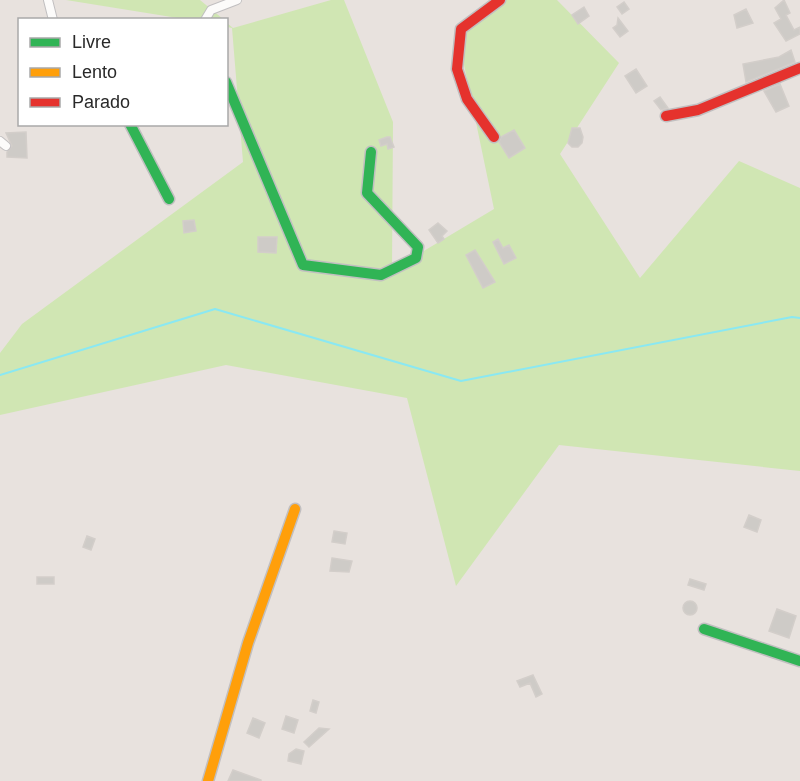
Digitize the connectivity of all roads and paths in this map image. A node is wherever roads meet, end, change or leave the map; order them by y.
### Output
1 (48, 0) edge
2 (237, 0) edge
3 (500, 0) edge
4 (52, 18) edge
5 (206, 18) edge
6 (800, 68) edge
7 (228, 87) edge
8 (666, 116) dead end
9 (131, 126) edge
10 (494, 137) dead end
11 (371, 152) dead end
12 (169, 199) dead end
13 (295, 509) dead end
14 (704, 629) dead end
15 (800, 662) edge
16 (208, 781) edge

1 - 4 street
2 - 5 street
3 - 10 street
6 - 8 street
7 - 11 street
9 - 12 street
13 - 16 street
14 - 15 street

